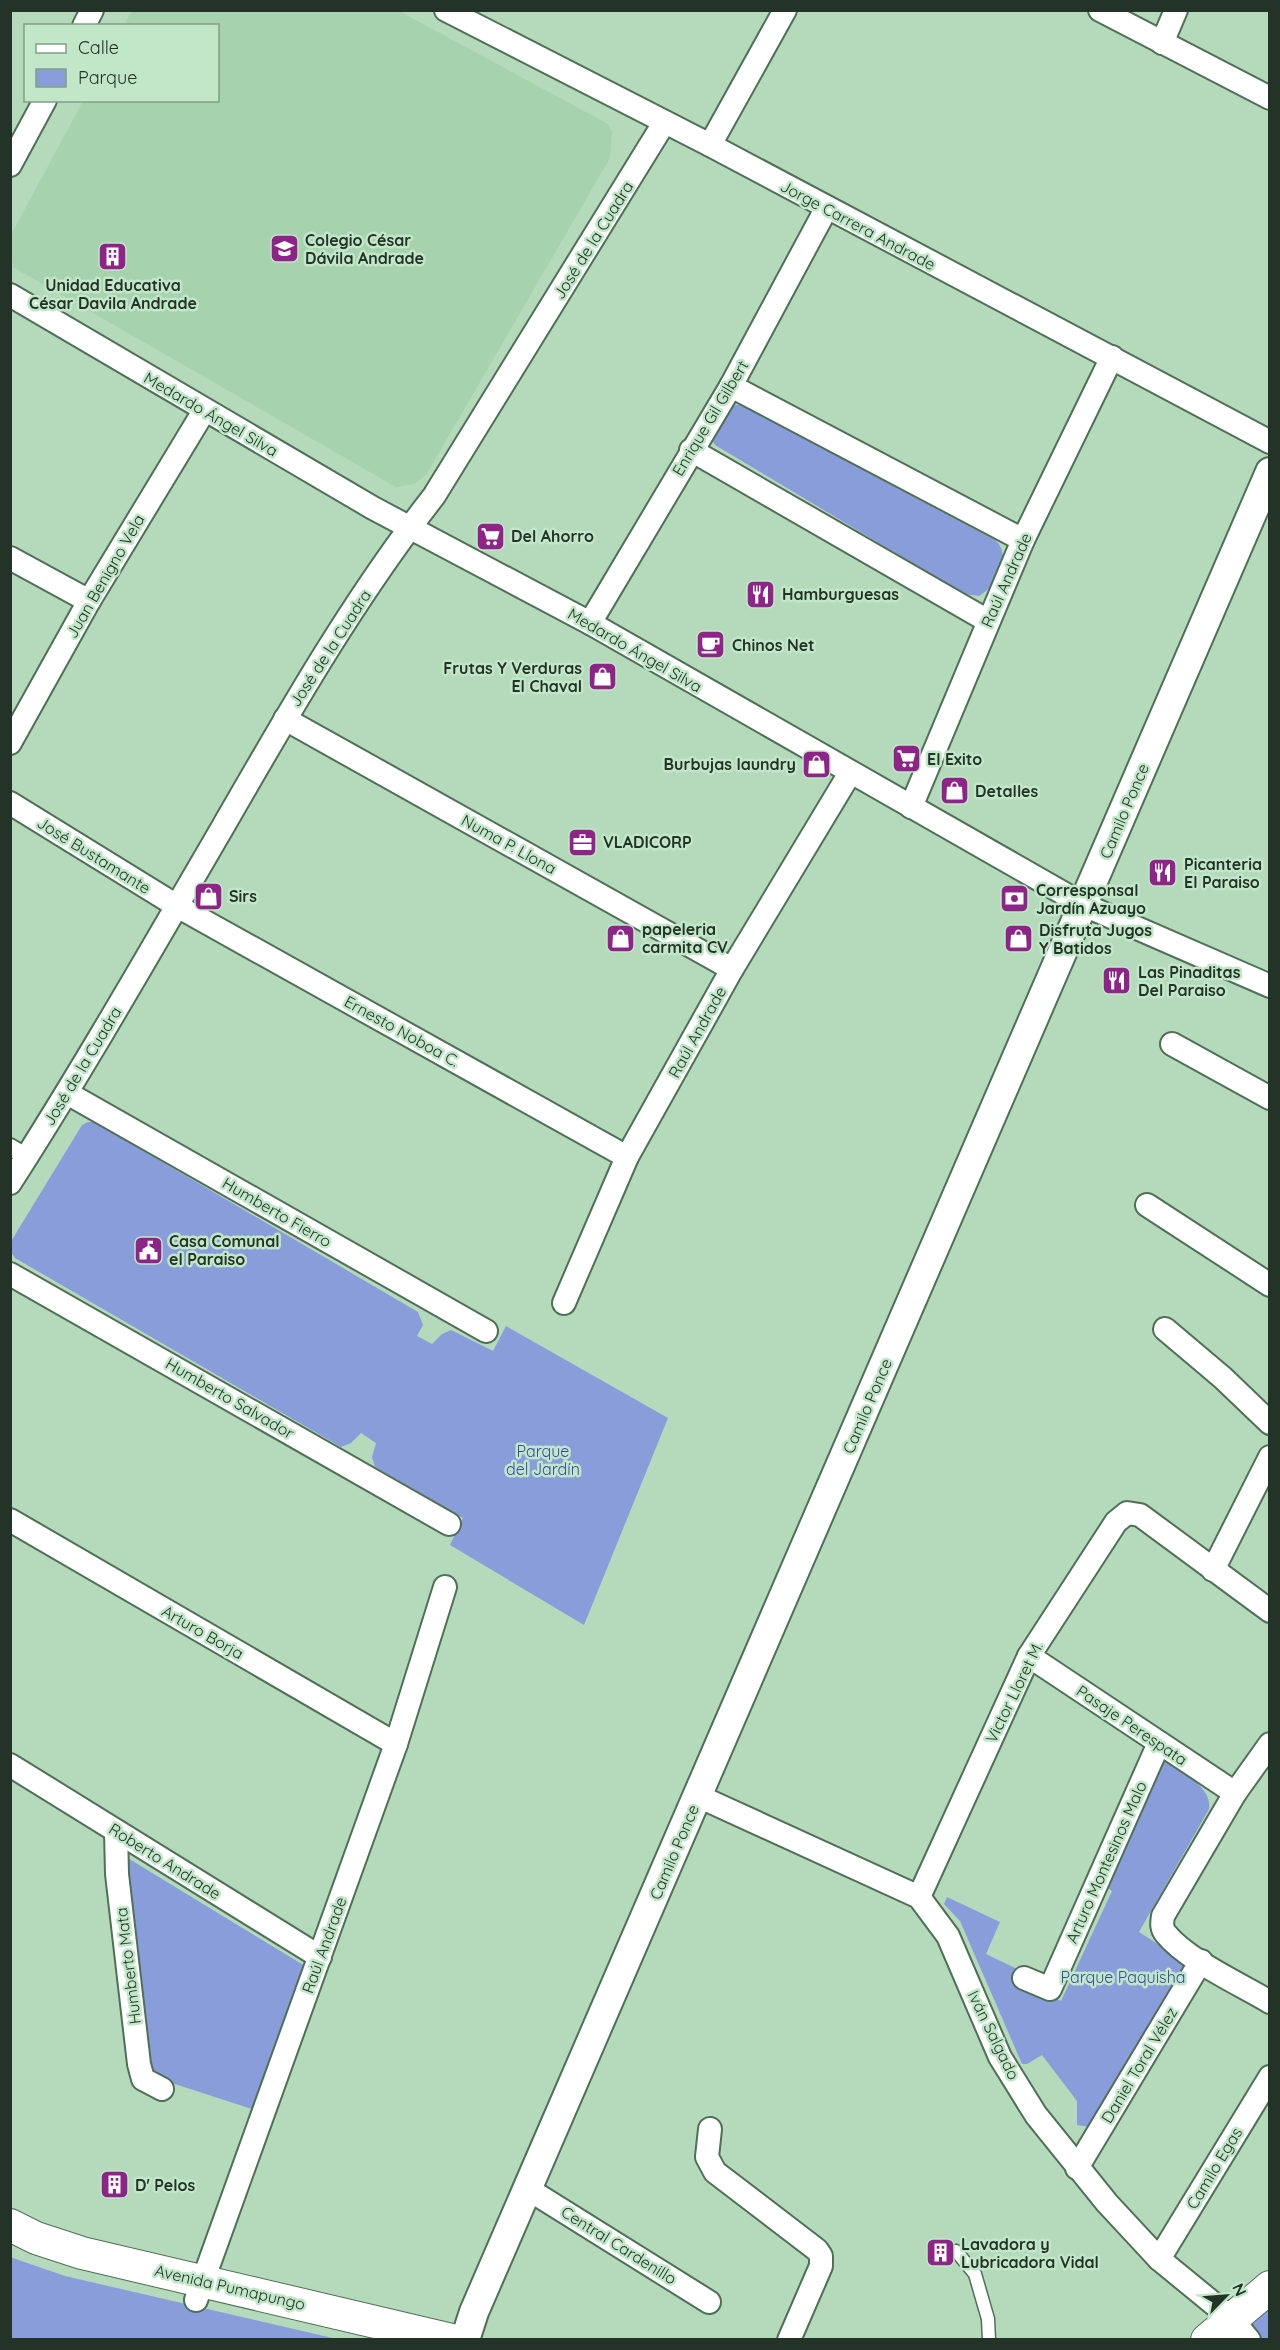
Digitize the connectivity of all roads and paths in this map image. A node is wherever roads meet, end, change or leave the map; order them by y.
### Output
1 (92, 10) edge
2 (446, 10) edge
3 (785, 10) edge
4 (1100, 10) edge
5 (1176, 10) edge
6 (85, 24) edge
7 (1161, 43) junction
8 (1269, 98) edge
9 (44, 102) edge
10 (664, 123) junction
11 (710, 146) junction
12 (10, 165) edge
13 (826, 209) junction
14 (10, 295) edge
15 (1112, 357) junction
16 (730, 386) junction
17 (204, 411) junction
18 (1269, 442) edge
19 (691, 450) junction
20 (1269, 472) edge
21 (409, 528) junction
22 (1023, 540) junction
23 (10, 558) edge
24 (89, 601) junction
25 (988, 621) junction
26 (590, 623) junction
27 (285, 719) junction
28 (10, 743) edge
29 (850, 773) junction
30 (10, 803) edge
31 (911, 807) junction
32 (1084, 905) junction
33 (177, 906) junction
34 (732, 969) junction
35 (1269, 986) edge
36 (1172, 1044) dead end
37 (67, 1093) junction
38 (1269, 1098) edge
39 (19, 1152) edge
40 (627, 1157) junction
41 (11, 1183) edge
42 (1147, 1205) dead end
43 (10, 1274) edge
44 (1269, 1285) edge
45 (564, 1303) dead end
46 (1165, 1329) dead end
47 (486, 1331) dead end
48 (1269, 1423) edge
49 (1269, 1456) edge
50 (10, 1520) edge
51 (449, 1524) dead end
52 (1213, 1570) junction
53 (445, 1587) dead end
54 (1269, 1611) edge
55 (1029, 1656) junction
56 (1159, 1743) junction
57 (396, 1744) junction
58 (1269, 1744) edge
59 (10, 1765) edge
60 (1236, 1793) junction
61 (698, 1796) junction
62 (116, 1831) junction
63 (919, 1897) junction
64 (320, 1958) junction
65 (1201, 1961) junction
66 (1024, 1978) dead end
67 (1269, 2002) edge
68 (1269, 2077) edge
69 (162, 2089) dead end
70 (710, 2129) dead end
71 (1077, 2168) junction
72 (528, 2188) junction
73 (10, 2225) edge
74 (956, 2251) dead end
75 (1159, 2259) junction
76 (1269, 2287) edge
77 (199, 2291) junction
78 (709, 2302) dead end
79 (1240, 2329) edge
80 (452, 2340) edge
81 (465, 2340) edge
82 (789, 2340) edge
83 (989, 2340) edge
84 (1207, 2340) edge

1 - 6 street
2 - 10 street, Jorge Carrera Andrade
3 - 11 street
4 - 7 street
5 - 7 street
7 - 8 street
9 - 12 street
10 - 11 street, Jorge Carrera Andrade
10 - 21 street, José de la Cuadra
11 - 13 street, Jorge Carrera Andrade
13 - 15 street, Jorge Carrera Andrade
13 - 16 street, Enrique Gil Gilbert
14 - 17 street, Medardo Ángel Silva
15 - 18 street, Jorge Carrera Andrade
15 - 22 street, Raúl Andrade
16 - 19 street, Enrique Gil Gilbert
16 - 22 street
17 - 21 street, Medardo Ángel Silva
17 - 24 street, Juan Benigno Vela
19 - 25 street
19 - 26 street, Enrique Gil Gilbert
20 - 32 street, Camilo Ponce
21 - 26 street, Medardo Ángel Silva
21 - 27 street, José de la Cuadra
22 - 25 street, Raúl Andrade
23 - 24 street
24 - 28 street, Juan Benigno Vela
25 - 31 street, Raúl Andrade
26 - 29 street, Medardo Ángel Silva
27 - 33 street, José de la Cuadra
27 - 34 street, Numa P. Llona
29 - 31 street, Medardo Ángel Silva
29 - 34 street, Raúl Andrade
30 - 33 street, José Bustamante
31 - 32 street, Medardo Ángel Silva
32 - 35 street, Medardo Ángel Silva
32 - 61 street, Camilo Ponce
33 - 37 street, José de la Cuadra
33 - 40 street, Ernesto Noboa C.
34 - 40 street, Raúl Andrade
36 - 38 street
37 - 39 street, José de la Cuadra
37 - 47 street, Humberto Fierro
39 - 41 street, José de la Cuadra
40 - 45 street, Raúl Andrade
42 - 44 street
43 - 51 street, Humberto Salvador
46 - 48 street
49 - 52 street
50 - 57 street, Arturo Borja
52 - 54 street
52 - 55 street, Victor Lloret M.
53 - 57 street, Raúl Andrade
55 - 56 street, Pasaje Perespata
55 - 63 street, Victor Lloret M.
56 - 60 street, Pasaje Perespata
56 - 66 street, Arturo Montesinos Malo
57 - 64 street, Raúl Andrade
58 - 60 street
59 - 62 street, Roberto Andrade
60 - 65 street
61 - 63 street, Iván Salgado
61 - 72 street, Camilo Ponce
62 - 64 street, Roberto Andrade
62 - 69 street, Humberto Mata
63 - 71 street, Iván Salgado
64 - 77 street, Raúl Andrade
65 - 67 street
65 - 71 street, Daniel Toral Vélez
68 - 75 street, Camilo Egas
70 - 82 street
71 - 75 street, Iván Salgado
72 - 78 street, Central Cardenillo
72 - 81 street, Camilo Ponce
73 - 77 main road, Avenida Pumapungo
74 - 83 lane
75 - 79 street, Iván Salgado
76 - 79 main road
77 - 80 main road, Avenida Pumapungo
79 - 84 main road

